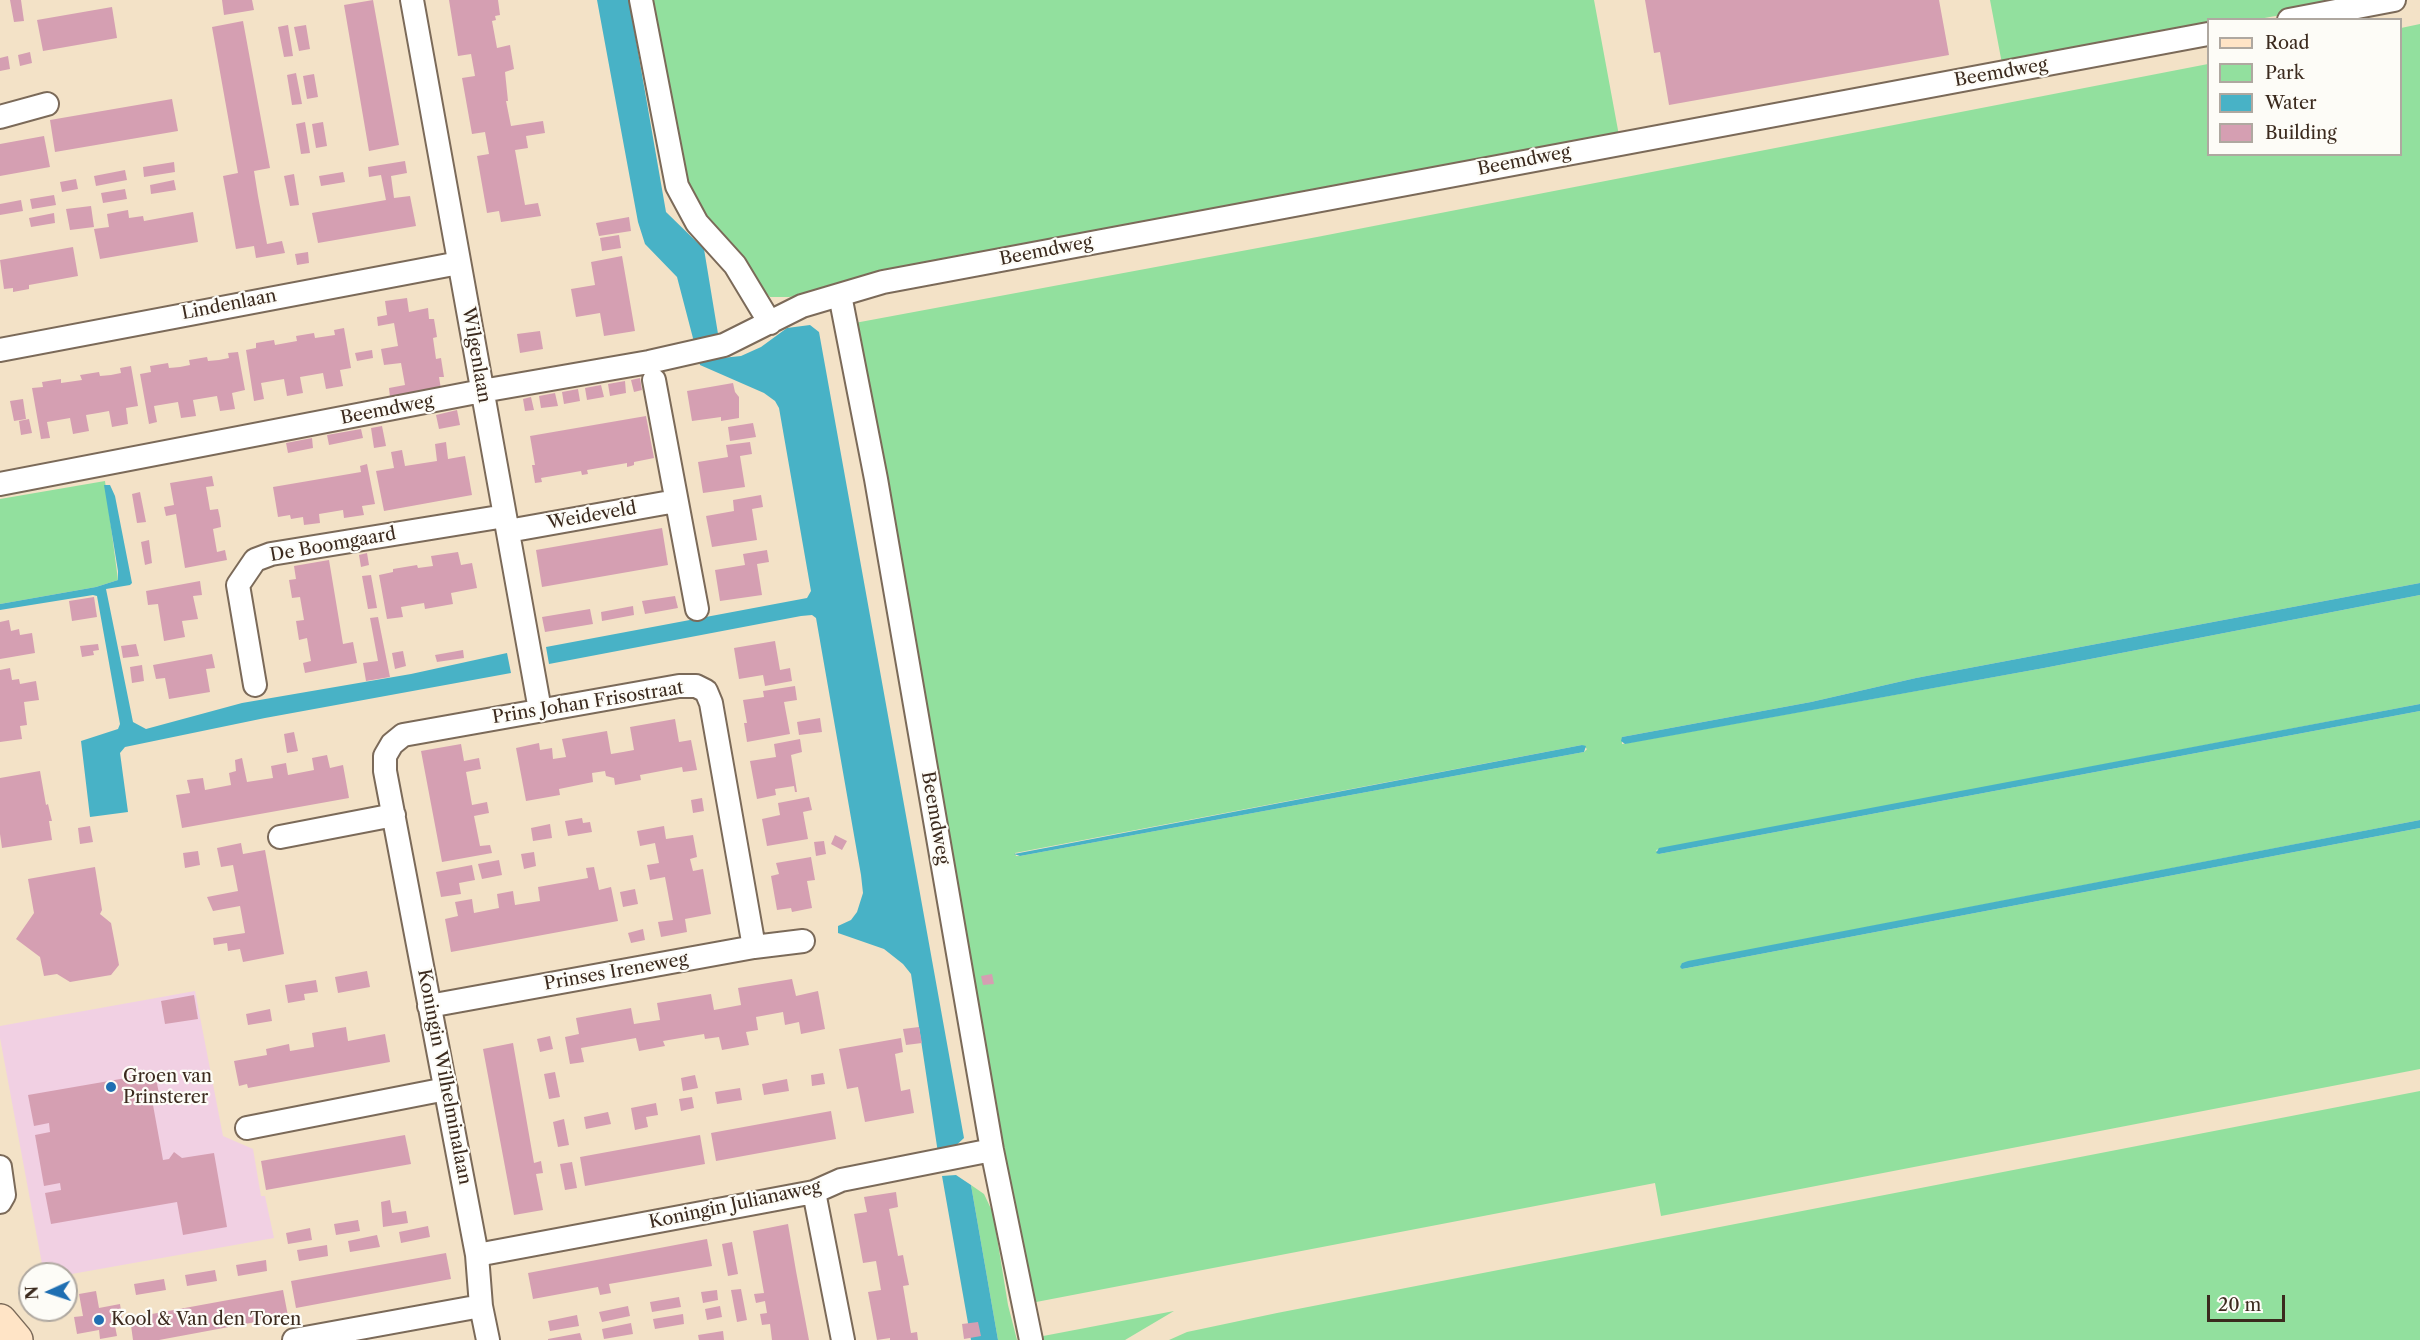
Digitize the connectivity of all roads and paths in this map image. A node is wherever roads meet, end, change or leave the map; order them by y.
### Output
1 (412, 0) edge
2 (641, 0) edge
3 (2394, 0) edge
4 (2300, 18) edge
5 (2207, 34) edge
6 (47, 104) dead end
7 (0, 117) edge
8 (459, 263) junction
9 (840, 296) junction
10 (770, 323) junction
11 (0, 350) edge
12 (654, 380) dead end
13 (482, 391) junction
14 (0, 484) edge
15 (676, 501) junction
16 (506, 523) junction
17 (697, 609) dead end
18 (255, 685) dead end
19 (540, 710) junction
20 (392, 744) joint
21 (394, 815) junction
22 (280, 837) dead end
23 (803, 940) dead end
24 (754, 947) junction
25 (429, 1006) junction
26 (446, 1089) junction
27 (247, 1128) dead end
28 (992, 1150) junction
29 (0, 1167) edge
30 (814, 1192) junction
31 (0, 1202) edge
32 (477, 1255) junction
33 (481, 1306) junction
34 (0, 1321) edge
35 (16, 1340) edge
36 (294, 1340) edge
37 (488, 1340) edge
38 (843, 1340) edge
39 (1031, 1340) edge

1 - 8 street, Wilgenlaan
2 - 10 street
3 - 4 street
5 - 9 street, Beemdweg
6 - 7 street
8 - 11 street, Lindenlaan
8 - 13 street, Wilgenlaan
9 - 10 street, Beemdweg
9 - 28 street, Beemdweg
10 - 13 street, Beemdweg
12 - 15 street
13 - 14 street, Beemdweg
13 - 16 street, Wilgenlaan
15 - 16 street, Weideveld
15 - 17 street
16 - 18 street, De Boomgaard
16 - 19 street, Wilgenlaan
19 - 20 street, Prins Johan Frisostraat
19 - 24 street, Prins Johan Frisostraat
20 - 21 street, Koningin Wilhelminalaan
21 - 22 street
21 - 25 street, Koningin Wilhelminalaan
23 - 24 street, Prinses Ireneweg
24 - 25 street, Prinses Ireneweg
25 - 26 street, Koningin Wilhelminalaan
26 - 27 street
26 - 32 street, Koningin Wilhelminalaan
28 - 30 street, Koningin Julianaweg
28 - 39 street, Beemdweg
29 - 31 street
30 - 32 street, Koningin Julianaweg
30 - 38 street
32 - 33 street, Koningin Wilhelminalaan
33 - 36 street
33 - 37 street, Koningin Wilhelminalaan
34 - 35 street

